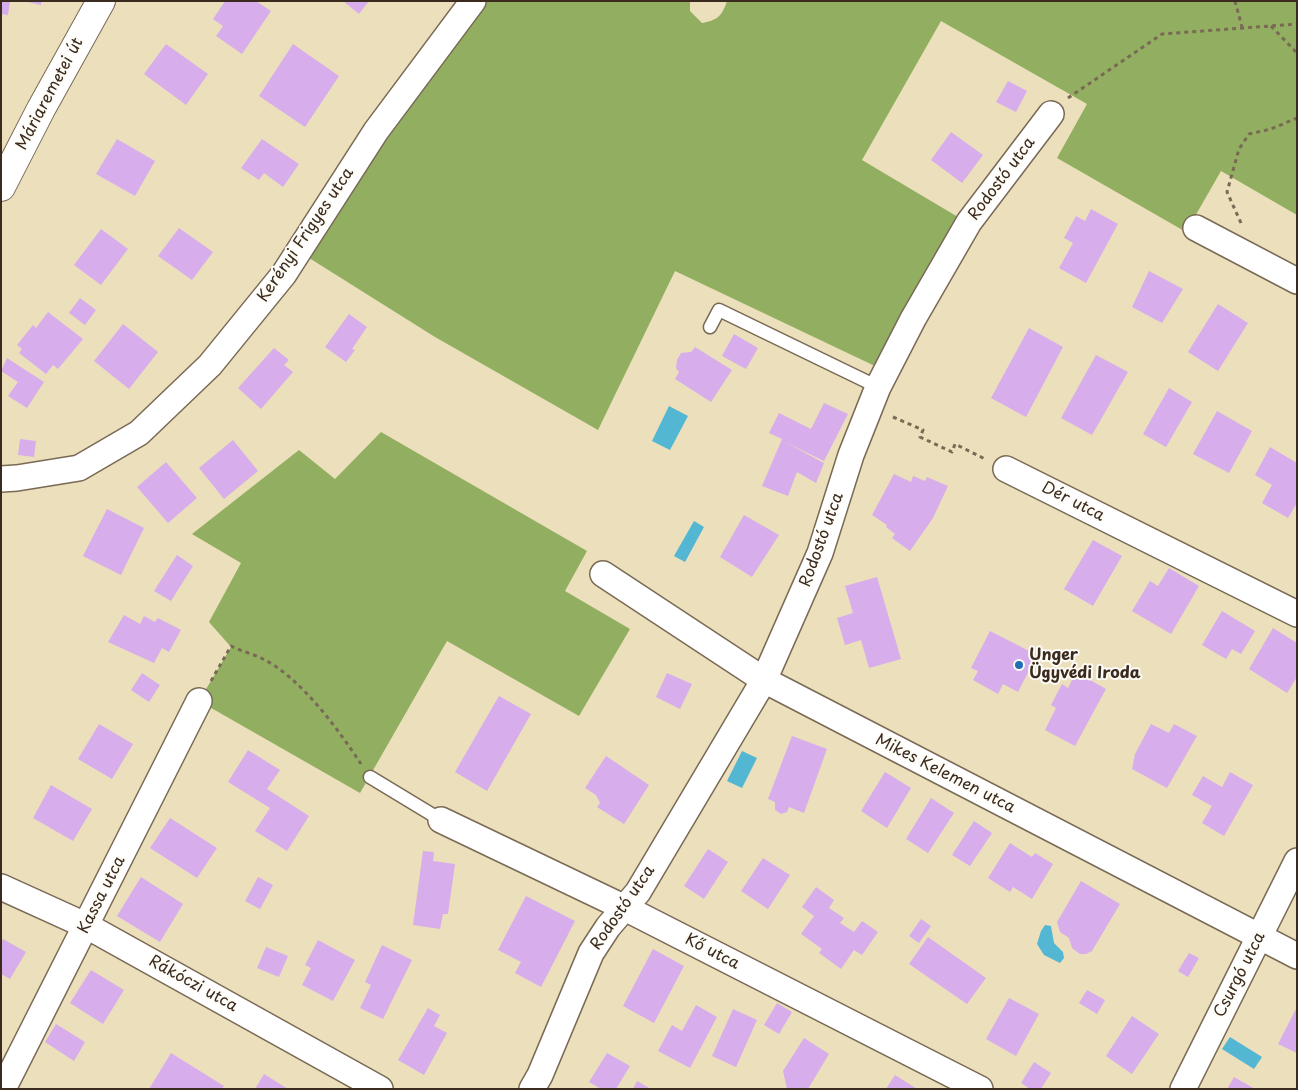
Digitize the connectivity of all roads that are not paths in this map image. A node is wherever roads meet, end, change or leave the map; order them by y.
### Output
1 (101, 1) edge
2 (473, 1) edge
3 (1051, 114) road end
4 (1, 187) edge
5 (1196, 228) dead end
6 (1297, 281) edge
7 (710, 327) dead end
8 (878, 387) junction
9 (1006, 469) road end
10 (1, 478) edge
11 (603, 574) dead end
12 (1297, 614) edge
13 (764, 680) junction
14 (199, 701) road end
15 (370, 777) road end
16 (441, 820) joint
17 (1297, 862) edge
18 (1, 887) edge
19 (625, 908) junction
20 (87, 926) junction
21 (1259, 937) junction
22 (1297, 956) edge
23 (3, 1089) edge
24 (380, 1089) edge
25 (532, 1089) edge
26 (980, 1089) edge
27 (1183, 1089) edge

1 - 4 street, Máriaremetei út
2 - 10 street, Kerényi Frigyes utca
3 - 8 street, Rodostó utca
5 - 6 street
7 - 8 lane
8 - 13 street, Rodostó utca
9 - 12 street, Dér utca
11 - 13 street, Mikes Kelemen utca
13 - 19 street, Rodostó utca
13 - 21 street, Mikes Kelemen utca
14 - 20 street, Kassa utca
15 - 16 lane
16 - 19 street, Kő utca
17 - 21 street, Csurgó utca
18 - 20 street, Rákóczi utca
19 - 25 street, Rodostó utca
19 - 26 street, Kő utca
20 - 23 street, Kassa utca
20 - 24 street, Rákóczi utca
21 - 22 street, Mikes Kelemen utca
21 - 27 street, Csurgó utca

